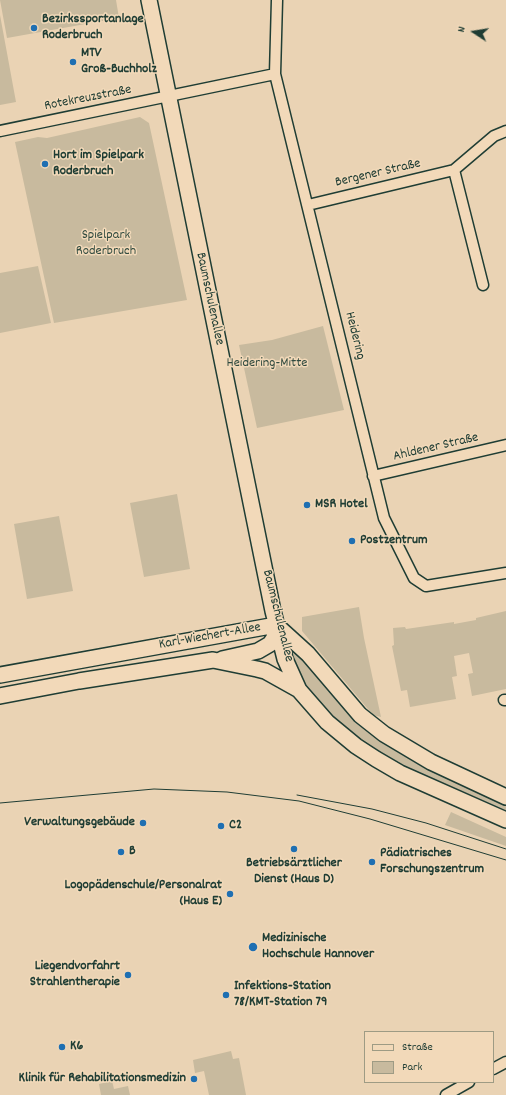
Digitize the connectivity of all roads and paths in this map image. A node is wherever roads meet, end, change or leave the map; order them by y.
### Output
1 (149, 0) edge
2 (277, 0) edge
3 (275, 74) junction
4 (167, 98) junction
5 (0, 131) edge
6 (506, 132) edge
7 (454, 170) junction
8 (308, 205) junction
9 (483, 285) dead end
10 (506, 445) edge
11 (373, 476) junction
12 (506, 573) edge
13 (276, 626) junction
14 (214, 660) junction
15 (6, 674) edge
16 (299, 690) junction
17 (16, 693) junction
18 (0, 696) edge
19 (506, 797) edge
20 (506, 820) edge
21 (506, 1062) edge
22 (494, 1068) edge
23 (468, 1083) edge
24 (446, 1095) edge

1 - 4 main road, Baumschulenallee
2 - 3 street, Heidering
3 - 4 street, Rotekreuzstraße
3 - 8 street, Heidering
4 - 5 street, Rotekreuzstraße
4 - 13 main road, Baumschulenallee
6 - 7 street, Bergener Straße
7 - 8 street, Bergener Straße
7 - 9 street
8 - 11 street, Heidering
10 - 11 street, Ahldener Straße
11 - 12 street, Heidering
13 - 14 main road
13 - 15 main road, Karl-Wiechert-Allee
13 - 16 main road, Baumschulenallee
13 - 19 main road, Karl-Wiechert-Allee
14 - 16 main road, Karl-Wiechert-Allee
14 - 17 main road, Karl-Wiechert-Allee
15 - 17 main road
16 - 20 main road, Karl-Wiechert-Allee
17 - 18 main road, Karl-Wiechert-Allee
21 - 22 street
23 - 24 street

